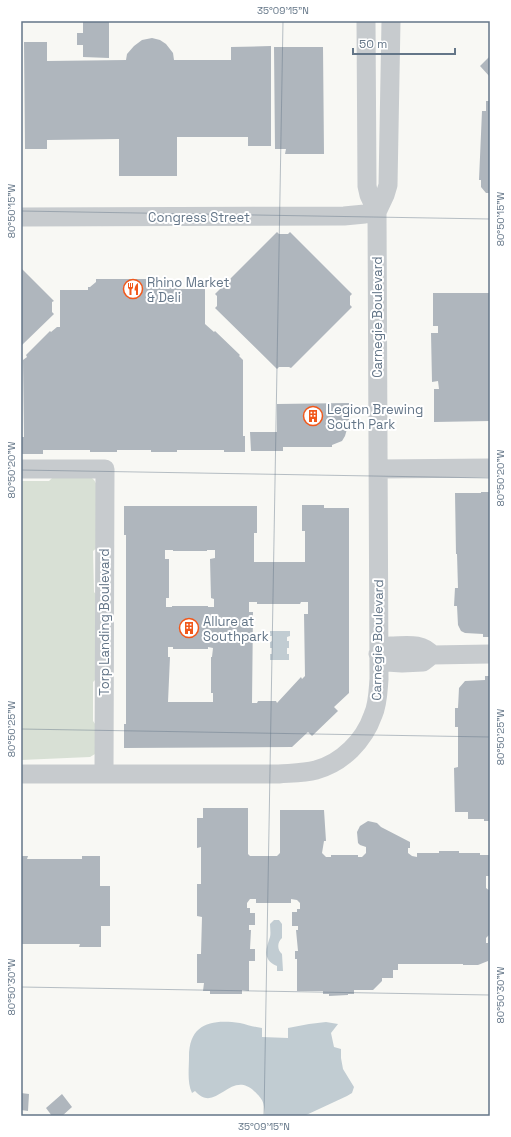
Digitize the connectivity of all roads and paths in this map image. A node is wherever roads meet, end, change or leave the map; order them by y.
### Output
1 (366, 21) edge
2 (391, 21) edge
3 (376, 212) junction
4 (21, 217) edge
5 (490, 468) edge
6 (21, 469) edge
7 (378, 469) junction
8 (378, 654) junction
9 (490, 654) edge
10 (21, 774) edge
11 (104, 774) junction

1 - 3 street, Carnegie Boulevard
2 - 3 street, Carnegie Boulevard
3 - 4 street, Congress Street
3 - 7 street, Carnegie Boulevard
5 - 7 street
6 - 11 street, Torp Landing Boulevard
7 - 8 street, Carnegie Boulevard
8 - 9 street
8 - 11 street, Carnegie Boulevard
10 - 11 street, Carnegie Boulevard

